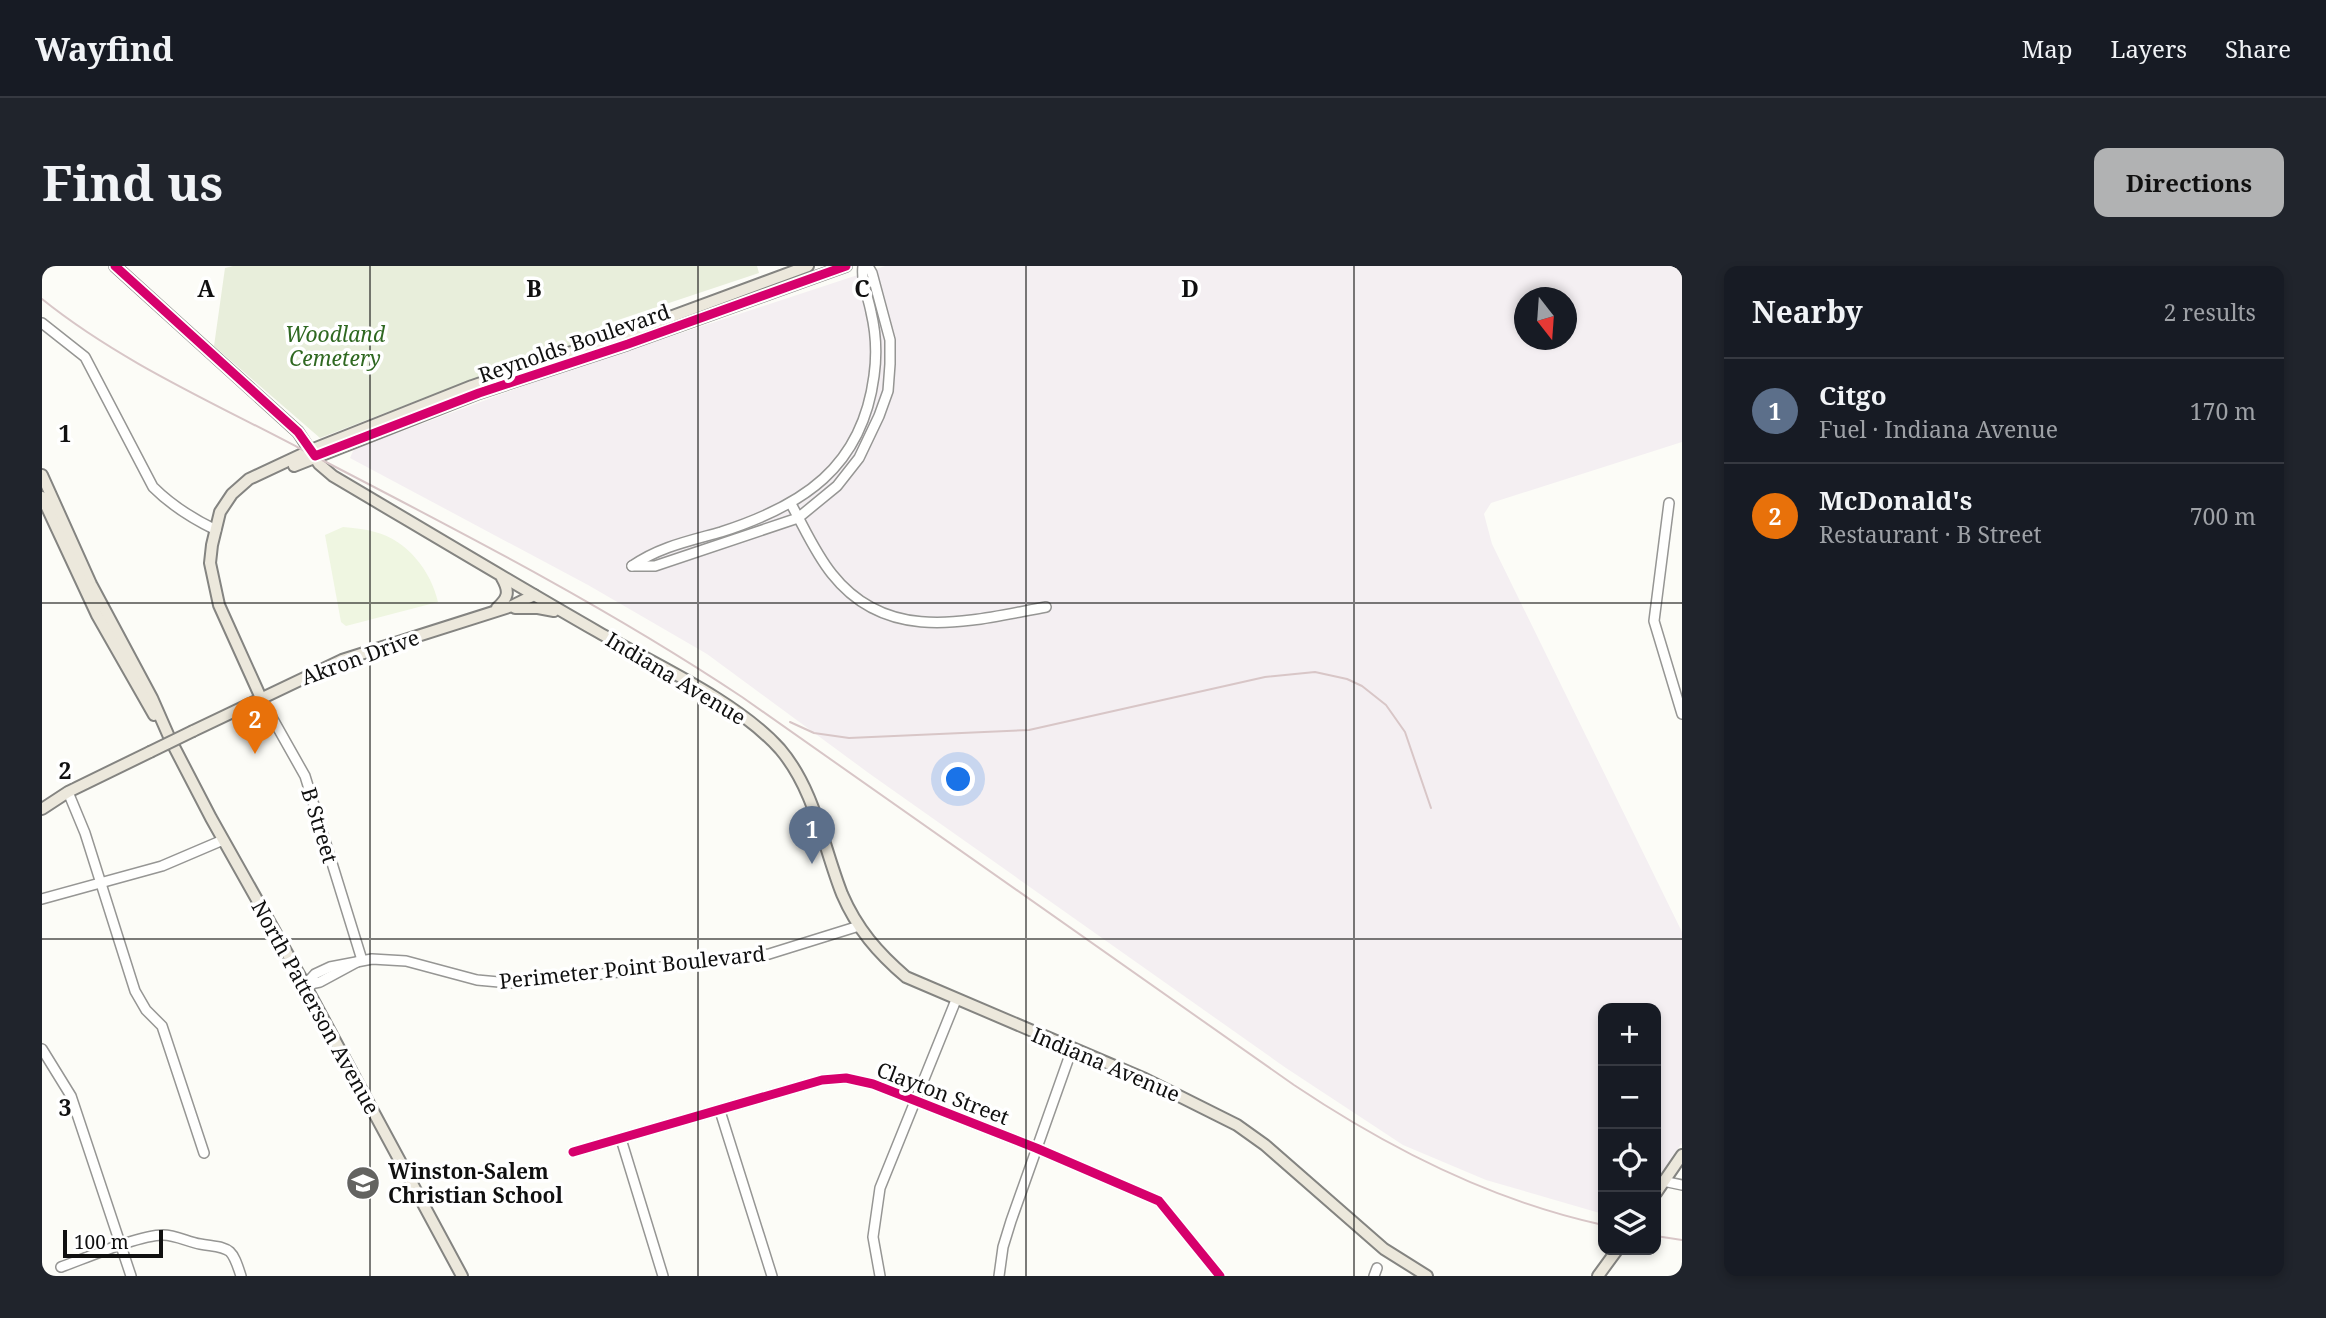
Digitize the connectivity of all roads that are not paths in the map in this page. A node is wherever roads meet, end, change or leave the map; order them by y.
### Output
1 (115, 266) edge
2 (808, 266) edge
3 (846, 266) edge
4 (866, 266) edge
5 (42, 323) edge
6 (313, 453) junction
7 (42, 475) edge
8 (42, 497) edge
9 (1669, 503) dead end
10 (790, 504) junction
11 (798, 517) junction
12 (216, 530) junction
13 (500, 575) junction
14 (534, 595) junction
15 (1046, 607) dead end
16 (497, 610) junction
17 (573, 618) junction
18 (261, 698) junction
19 (1682, 714) edge
20 (170, 739) junction
21 (68, 792) junction
22 (42, 809) edge
23 (223, 840) junction
24 (100, 883) junction
25 (42, 899) edge
26 (859, 926) junction
27 (362, 960) junction
28 (305, 985) junction
29 (956, 1000) junction
30 (42, 1049) edge
31 (1072, 1049) junction
32 (916, 1101) junction
33 (720, 1111) junction
34 (621, 1139) junction
35 (1036, 1148) junction
36 (573, 1152) dead end
37 (204, 1153) dead end
38 (1682, 1155) edge
39 (1663, 1181) junction
40 (1682, 1185) edge
41 (1657, 1192) edge
42 (122, 1245) junction
43 (1613, 1255) edge
44 (61, 1267) dead end
45 (131, 1276) edge
46 (241, 1276) edge
47 (462, 1276) edge
48 (663, 1276) edge
49 (772, 1276) edge
50 (880, 1276) edge
51 (999, 1276) edge
52 (1220, 1276) edge
53 (1427, 1276) edge
54 (1598, 1276) edge

1 - 6 main road, Indiana Avenue
2 - 6 main road, Reynolds Boulevard
3 - 6 main road, Reynolds Boulevard
4 - 10 street
4 - 11 street
5 - 12 street
6 - 12 main road, Reynolds Boulevard
6 - 13 main road, Indiana Avenue
7 - 20 main road, North Patterson Avenue
8 - 20 main road, North Patterson Avenue
9 - 19 street
10 - 11 street
10 - 11 street
11 - 15 street
12 - 18 main road, Reynolds Boulevard
13 - 14 main road, Indiana Avenue
13 - 16 main road
14 - 16 main road, Akron Drive
14 - 17 main road, Indiana Avenue
16 - 17 main road
16 - 18 main road, Akron Drive
17 - 26 main road, Indiana Avenue
18 - 21 main road, Akron Drive, bridge
18 - 27 street, B Street
20 - 23 main road, North Patterson Avenue
21 - 22 main road, Akron Drive
21 - 24 street
23 - 24 street
23 - 28 main road, North Patterson Avenue
24 - 25 street
24 - 37 street
26 - 27 street, Perimeter Point Boulevard
26 - 29 main road, Indiana Avenue
27 - 28 street, Perimeter Point Boulevard
28 - 47 main road, North Patterson Avenue
29 - 31 main road, Indiana Avenue
29 - 32 street
30 - 42 street
31 - 35 street
31 - 53 main road, Indiana Avenue
32 - 33 street, Clayton Street
32 - 35 street, Clayton Street
32 - 50 street
33 - 34 street, Clayton Street
33 - 49 street
34 - 36 street, Clayton Street
34 - 48 street
35 - 51 street
35 - 52 street, Clayton Street
38 - 39 main road
39 - 40 street
39 - 41 main road
42 - 44 street
42 - 45 street
42 - 46 street
43 - 54 main road

